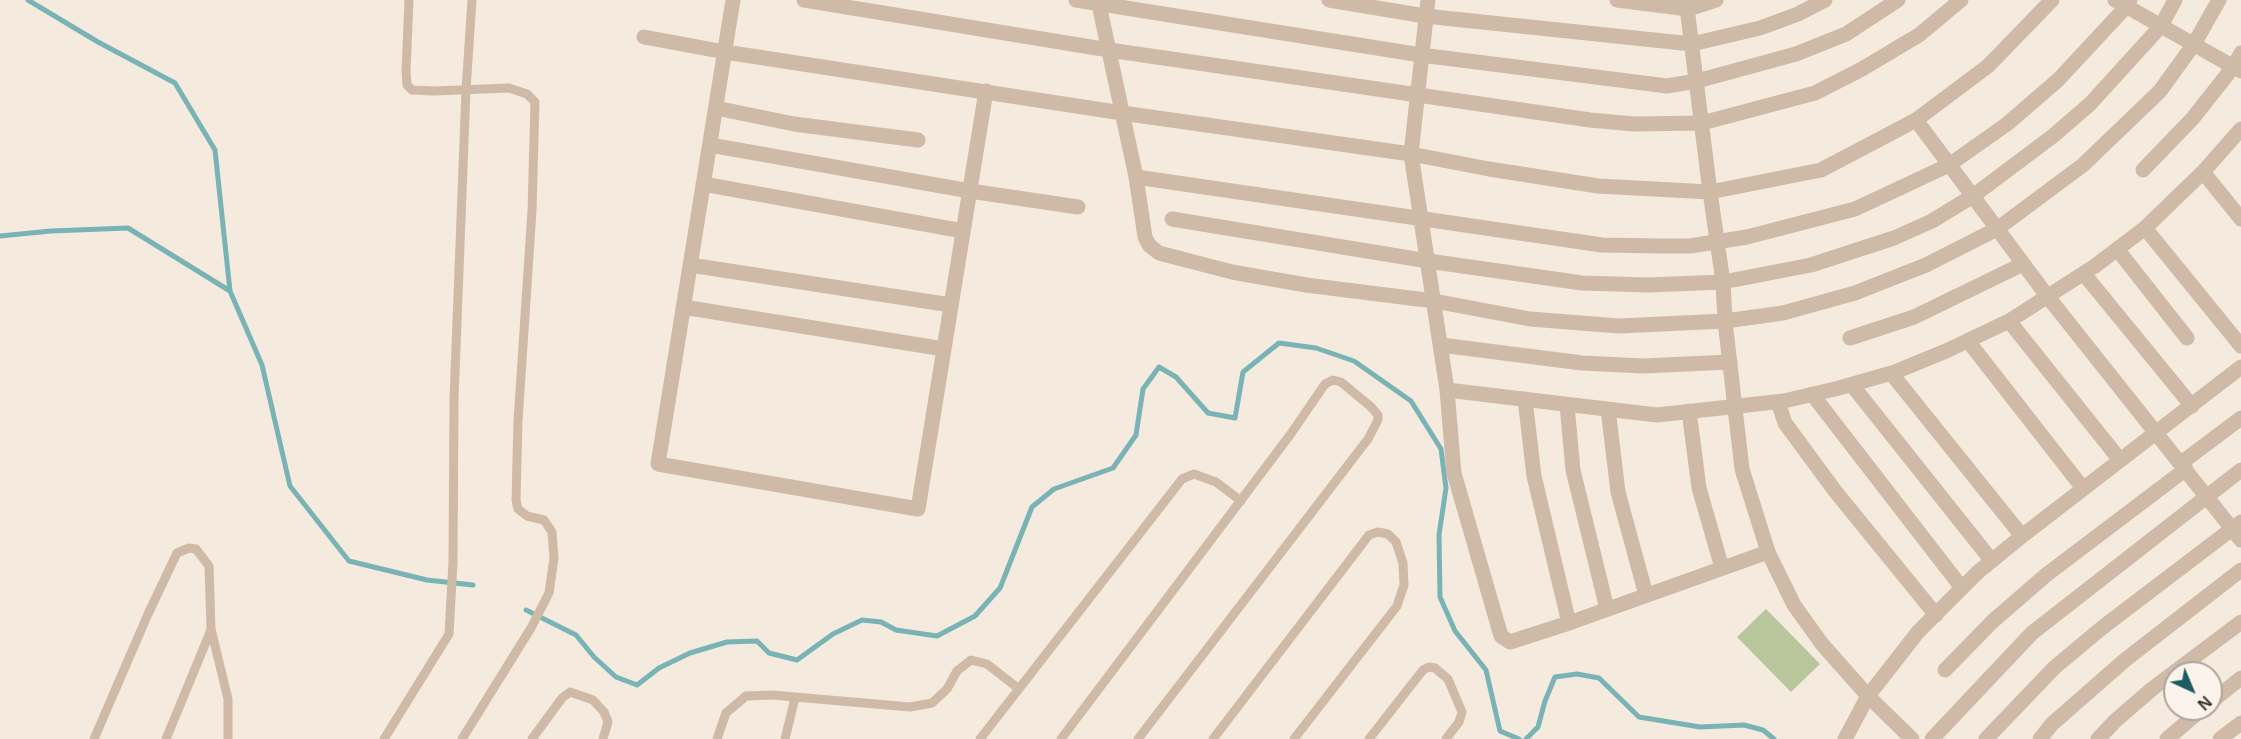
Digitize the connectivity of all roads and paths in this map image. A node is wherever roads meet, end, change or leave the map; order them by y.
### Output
1 (409, 0) edge
2 (472, 0) edge
3 (733, 0) edge
4 (804, 0) edge
5 (1076, 0) edge
6 (1329, 0) edge
7 (1428, 0) edge
8 (1617, 0) edge
9 (1716, 0) edge
10 (1825, 0) edge
11 (1898, 0) edge
12 (1961, 0) edge
13 (2052, 0) edge
14 (2175, 0) edge
15 (2219, 0) edge
16 (1099, 2) edge
17 (2124, 2) edge
18 (1687, 5) edge
19 (1425, 16) junction
20 (2161, 26) junction
21 (644, 37) dead end
22 (1692, 44) junction
23 (2194, 44) junction
24 (1109, 51) junction
25 (725, 52) junction
26 (1421, 55) junction
27 (2238, 63) edge
28 (1697, 81) junction
29 (466, 90) junction
30 (986, 91) junction
31 (1416, 95) junction
32 (716, 108) junction
33 (1122, 113) junction
34 (1916, 120) junction
35 (1702, 123) junction
36 (2241, 129) edge
37 (918, 140) dead end
38 (710, 145) junction
39 (1412, 153) junction
40 (1949, 165) junction
41 (2143, 170) dead end
42 (2203, 172) junction
43 (1136, 177) junction
44 (703, 184) junction
45 (970, 191) junction
46 (1710, 192) junction
47 (1973, 196) junction
48 (1078, 207) dead end
49 (1172, 219) dead end
50 (1422, 219) junction
51 (2241, 219) edge
52 (2145, 228) junction
53 (1997, 229) junction
54 (963, 231) junction
55 (1716, 241) junction
56 (2117, 249) junction
57 (1428, 261) junction
58 (2023, 264) junction
59 (690, 265) junction
60 (2084, 274) junction
61 (1723, 282) junction
62 (2048, 297) junction
63 (1434, 301) junction
64 (951, 305) junction
65 (683, 307) junction
66 (1725, 321) junction
67 (2009, 321) junction
68 (1850, 338) dead end
69 (2187, 338) dead end
70 (1968, 341) junction
71 (1440, 345) junction
72 (2241, 346) edge
73 (944, 349) junction
74 (1730, 362) junction
75 (2241, 367) edge
76 (1891, 373) junction
77 (1852, 385) junction
78 (1447, 390) junction
79 (1812, 394) junction
80 (1525, 399) junction
81 (1778, 402) junction
82 (1567, 405) junction
83 (1735, 406) junction
84 (2192, 406) junction
85 (1608, 409) junction
86 (1689, 411) junction
87 (2241, 418) edge
88 (2158, 433) junction
89 (2120, 460) junction
90 (2184, 466) junction
91 (2241, 470) edge
92 (2082, 487) junction
93 (2208, 497) junction
94 (1241, 501) junction
95 (2238, 530) edge
96 (2022, 536) junction
97 (1768, 552) junction
98 (1992, 561) junction
99 (1722, 568) junction
100 (2241, 570) edge
101 (1962, 588) junction
102 (1646, 596) junction
103 (1607, 609) junction
104 (1935, 615) junction
105 (2241, 622) edge
106 (1569, 623) junction
107 (212, 629) junction
108 (1945, 670) dead end
109 (2241, 678) edge
110 (1019, 689) junction
111 (2223, 692) edge
112 (1868, 696) junction
113 (795, 698) junction
114 (2188, 721) edge
115 (2241, 723) edge
116 (94, 739) edge
117 (166, 739) edge
118 (228, 739) edge
119 (384, 739) edge
120 (462, 739) edge
121 (532, 739) edge
122 (603, 739) edge
123 (717, 739) edge
124 (785, 739) edge
125 (980, 739) edge
126 (1061, 739) edge
127 (1138, 739) edge
128 (1213, 739) edge
129 (1294, 739) edge
130 (1369, 739) edge
131 (1446, 739) edge
132 (1845, 739) edge
133 (1912, 739) edge
134 (1932, 739) edge
135 (1986, 739) edge
136 (2040, 739) edge
137 (2098, 739) edge
138 (2167, 739) edge
139 (2220, 739) edge

1 - 29 lane
2 - 29 lane
3 - 25 street
4 - 24 street
5 - 16 street
6 - 19 street
7 - 19 street
8 - 18 street
9 - 18 street
10 - 22 street
11 - 28 street
12 - 35 street
13 - 34 street
14 - 20 street
15 - 23 street
16 - 24 street
16 - 26 street
17 - 20 street
17 - 40 street
18 - 22 street
19 - 22 street
19 - 26 street
20 - 23 street
20 - 47 street
21 - 25 street
22 - 28 street
23 - 27 street
23 - 53 street
24 - 31 street
24 - 33 street
25 - 30 street
25 - 32 street
26 - 28 street
26 - 31 street
27 - 41 street
28 - 35 street
29 - 119 lane
29 - 120 lane
30 - 33 street
30 - 45 street
31 - 35 street
31 - 39 street
32 - 37 street
32 - 38 street
33 - 39 street
33 - 43 street
34 - 40 street
34 - 46 street
35 - 46 street
36 - 42 street
38 - 44 street
38 - 45 street
39 - 46 street
39 - 50 street
40 - 47 street
40 - 55 street
42 - 51 street
42 - 52 street
43 - 50 street
43 - 63 street
44 - 54 street
44 - 59 street
45 - 48 street
45 - 54 street
46 - 55 street
47 - 53 street
47 - 61 street
49 - 57 street
50 - 55 street
50 - 57 street
52 - 56 street
52 - 72 street
53 - 58 street
53 - 66 street
54 - 64 street
55 - 61 street
56 - 60 street
56 - 69 street
57 - 61 street
57 - 63 street
58 - 62 street
58 - 68 street
59 - 64 street
59 - 65 street
60 - 62 street
60 - 84 street
61 - 66 street
62 - 67 street
62 - 88 street
63 - 66 street
63 - 71 street
64 - 73 street
65 - 73 street
65 - 73 street
66 - 74 street
67 - 70 street
67 - 89 street
70 - 76 street
70 - 92 street
71 - 74 street
71 - 78 street
74 - 83 street
75 - 84 street
76 - 77 street
76 - 96 street
77 - 79 street
77 - 98 street
78 - 80 street
78 - 106 street
79 - 81 street
79 - 101 street
80 - 82 street
80 - 106 street
81 - 83 street
81 - 104 street
82 - 85 street
82 - 103 street
83 - 86 street
83 - 97 street
84 - 88 street
85 - 86 street
85 - 102 street
86 - 99 street
87 - 90 street
88 - 89 street
88 - 90 street
89 - 92 street
90 - 93 street
90 - 108 street
91 - 93 street
92 - 96 street
93 - 95 street
93 - 134 street
94 - 110 lane
94 - 126 lane
94 - 127 lane
95 - 135 street
96 - 98 street
97 - 99 street
97 - 112 street
98 - 101 street
99 - 102 street
100 - 136 street
101 - 104 street
102 - 103 street
103 - 106 street
104 - 112 street
105 - 137 street
107 - 116 lane
107 - 117 lane
107 - 118 lane
109 - 111 street
110 - 113 lane
110 - 125 lane
112 - 132 street
112 - 133 street
113 - 123 lane
113 - 124 lane
114 - 138 street
115 - 139 street
121 - 122 lane
128 - 129 lane
130 - 131 lane

